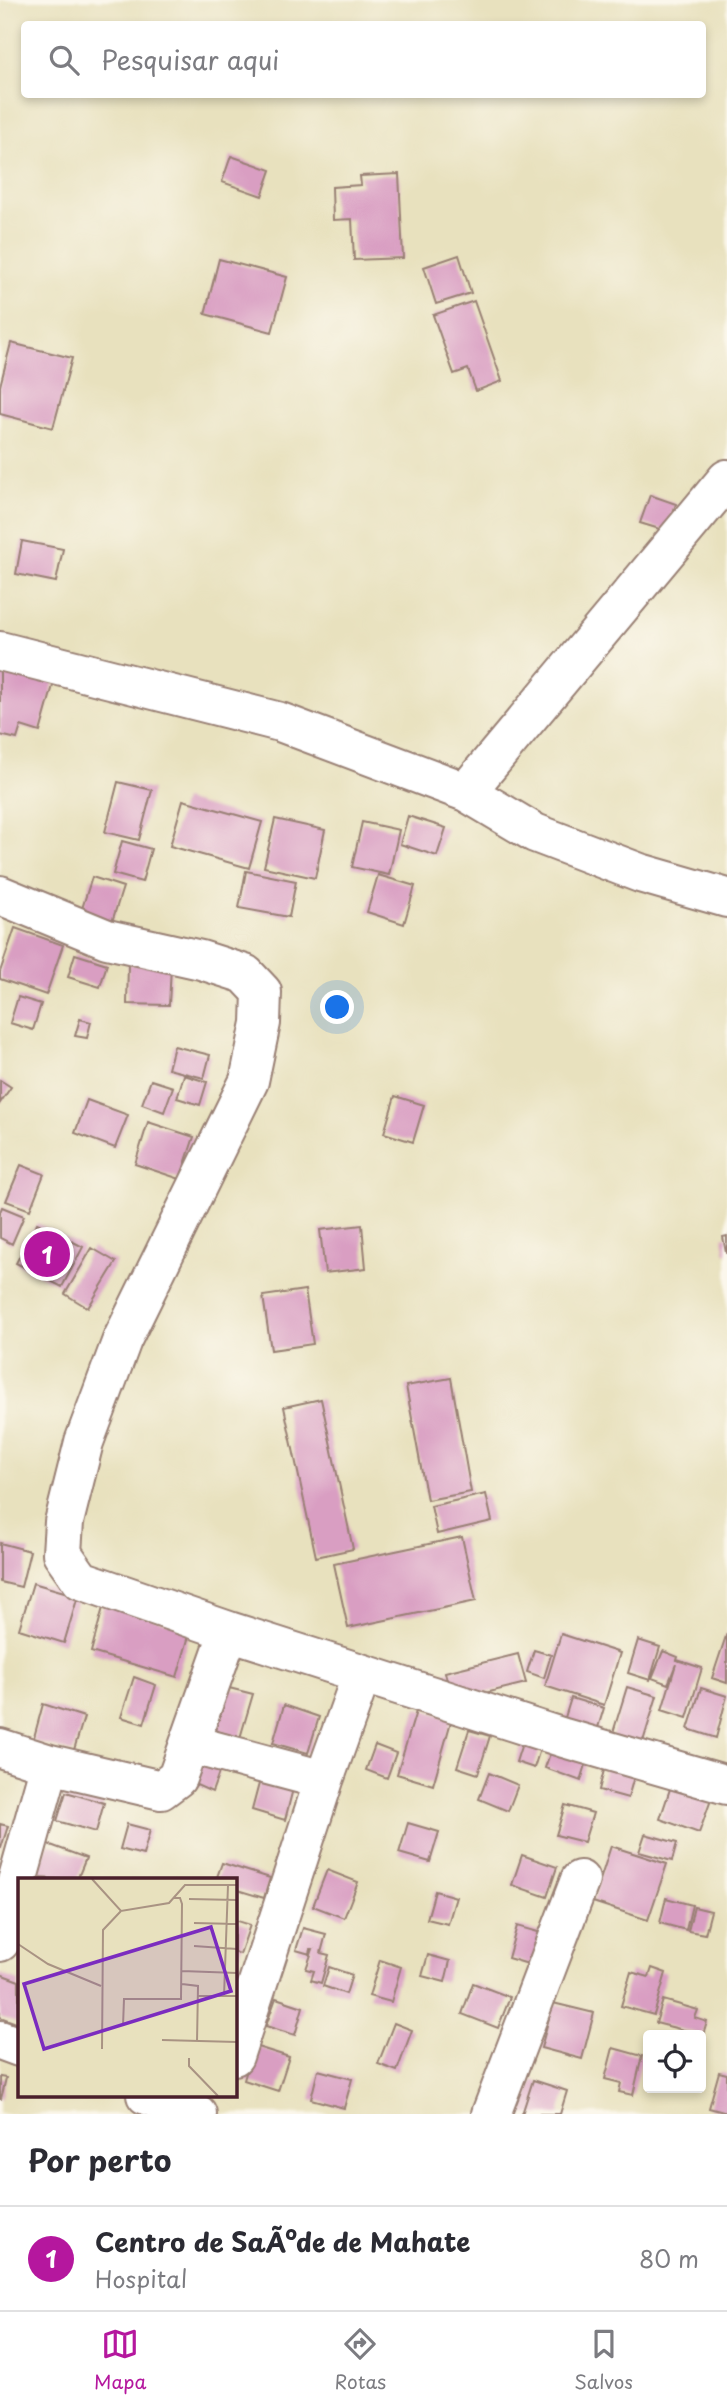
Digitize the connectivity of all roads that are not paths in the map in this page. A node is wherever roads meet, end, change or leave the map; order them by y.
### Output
1 (727, 479) edge
2 (0, 651) edge
3 (466, 792) junction
4 (0, 895) edge
5 (727, 898) edge
6 (229, 1631) junction
7 (362, 1674) junction
8 (189, 1744) junction
9 (0, 1748) edge
10 (50, 1764) junction
11 (324, 1780) junction
12 (727, 1784) edge
13 (580, 1880) dead end
14 (0, 1942) edge
15 (0, 2040) edge
16 (18, 2047) edge
17 (236, 2050) edge
18 (149, 2096) edge
19 (222, 2096) edge
20 (197, 2114) edge
21 (216, 2114) edge
22 (491, 2114) edge

1 - 3 street
2 - 3 street
3 - 5 street
4 - 6 street
6 - 7 street
6 - 8 street
7 - 11 street
7 - 12 street
8 - 10 street
8 - 11 street
9 - 10 street
10 - 14 street
11 - 17 street
13 - 22 street
15 - 16 street
18 - 20 street
19 - 21 street

